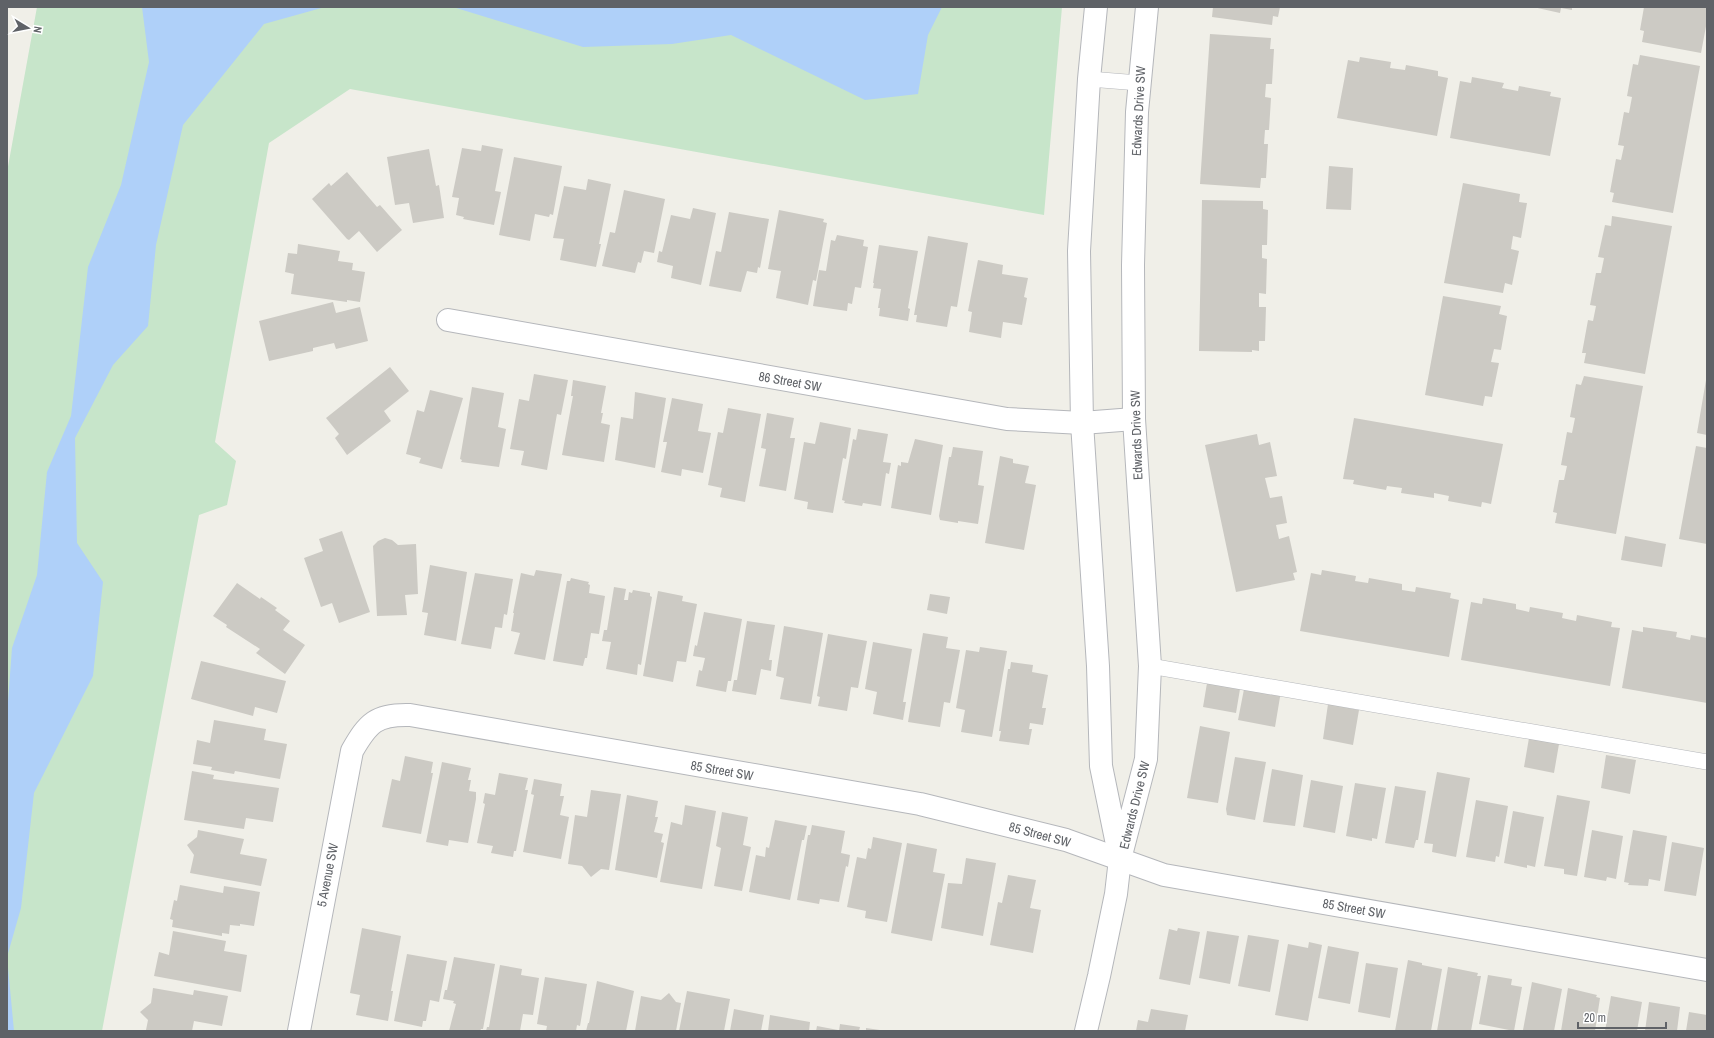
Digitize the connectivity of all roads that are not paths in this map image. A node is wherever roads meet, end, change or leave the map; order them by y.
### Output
1 (1096, 7) edge
2 (1147, 7) edge
3 (1089, 79) junction
4 (1139, 83) junction
5 (448, 320) dead end
6 (1134, 418) junction
7 (1082, 423) junction
8 (1150, 666) junction
9 (371, 724) joint
10 (1707, 762) edge
11 (1120, 859) junction
12 (1707, 970) edge
13 (299, 1031) edge
14 (1086, 1031) edge

1 - 3 street, Edwards Drive SW
2 - 4 street, Edwards Drive SW
3 - 4 lane
3 - 7 street, Edwards Drive SW
4 - 6 street, Edwards Drive SW
5 - 7 street, 86 Street SW
6 - 7 street, 86 Street SW
6 - 8 street, Edwards Drive SW
7 - 11 street, Edwards Drive SW
8 - 10 lane
8 - 11 street, Edwards Drive SW
9 - 11 street, 85 Street SW
9 - 13 street, 5 Avenue SW
11 - 12 street, 85 Street SW
11 - 14 street, Edwards Drive SW

